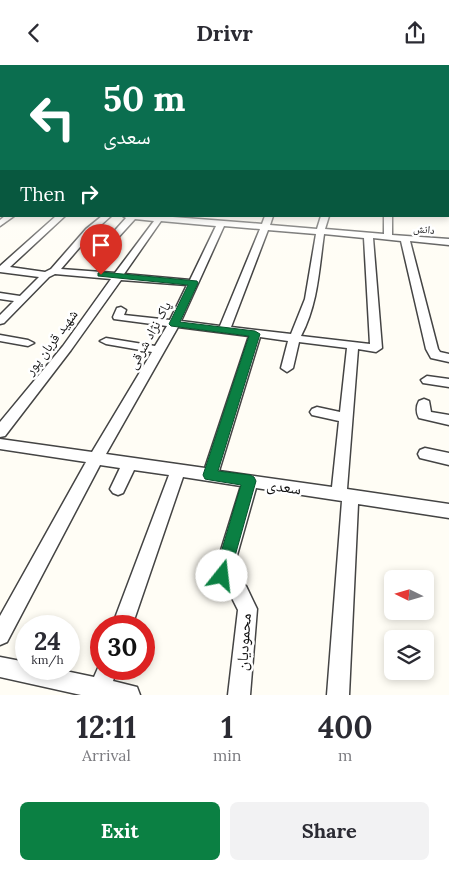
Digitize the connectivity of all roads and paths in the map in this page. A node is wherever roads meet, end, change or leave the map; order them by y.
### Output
1 (60, 217) edge
2 (106, 217) edge
3 (132, 217) edge
4 (238, 217) edge
5 (269, 217) edge
6 (325, 217) edge
7 (388, 217) edge
8 (159, 219) junction
9 (186, 219) edge
10 (221, 224) junction
11 (234, 225) junction
12 (265, 227) junction
13 (320, 231) junction
14 (368, 235) junction
15 (388, 237) junction
16 (405, 238) junction
17 (112, 239) dead end
18 (449, 242) edge
19 (1, 269) edge
20 (50, 273) junction
21 (117, 276) junction
22 (194, 283) junction
23 (0, 296) edge
24 (21, 299) junction
25 (121, 310) dead end
26 (1, 319) edge
27 (174, 324) junction
28 (224, 330) junction
29 (255, 334) junction
30 (0, 338) edge
31 (294, 339) junction
32 (106, 341) dead end
33 (28, 343) dead end
34 (353, 346) junction
35 (159, 350) junction
36 (449, 358) edge
37 (287, 368) dead end
38 (427, 380) dead end
39 (449, 383) edge
40 (424, 404) dead end
41 (317, 412) dead end
42 (346, 418) junction
43 (449, 419) edge
44 (0, 432) edge
45 (0, 444) edge
46 (425, 454) dead end
47 (96, 458) junction
48 (449, 459) edge
49 (130, 463) junction
50 (178, 470) junction
51 (210, 475) junction
52 (250, 481) junction
53 (118, 489) dead end
54 (345, 495) junction
55 (449, 511) edge
56 (126, 615) edge
57 (0, 635) edge
58 (0, 667) edge
59 (90, 677) edge
60 (107, 680) edge
61 (129, 695) edge
62 (239, 695) edge
63 (338, 695) edge

1 - 19 street
2 - 20 street
3 - 8 street, دانش
3 - 17 street
4 - 11 street
5 - 12 street
6 - 13 street
7 - 15 street
8 - 9 street, دانش
8 - 21 street, شهید قربان پور
9 - 10 street, دانش
10 - 11 street, دانش
10 - 22 street, پاک نژاد شرقی
11 - 12 street, دانش
12 - 13 street, دانش
12 - 28 street
13 - 14 street, دانش
13 - 31 street
14 - 15 street, دانش
14 - 34 street
15 - 16 street, دانش
16 - 18 street, دانش
16 - 36 street
19 - 20 street
20 - 21 street
20 - 24 street
21 - 22 street
21 - 44 street, شهید قربان پور
22 - 27 street, پاک نژاد شرقی
23 - 24 street
24 - 26 street
25 - 27 street
27 - 28 street
27 - 35 street, پاک نژاد شرقی
28 - 29 street
29 - 31 street
29 - 51 street
30 - 33 street
31 - 34 street
31 - 37 street
32 - 35 street
34 - 42 street
35 - 47 street, پاک نژاد شرقی
38 - 39 street
40 - 43 street
41 - 42 street
42 - 54 street
45 - 47 street, سعدی
46 - 48 street
47 - 49 street, سعدی
47 - 57 street, پاک نژاد شرقی
49 - 50 street, سعدی
49 - 53 street
50 - 51 street, سعدی
50 - 56 street
51 - 52 street, سعدی
52 - 54 street, سعدی
52 - 62 street, محمودیان
54 - 55 street, سعدی
54 - 63 street
58 - 59 street
60 - 61 street

